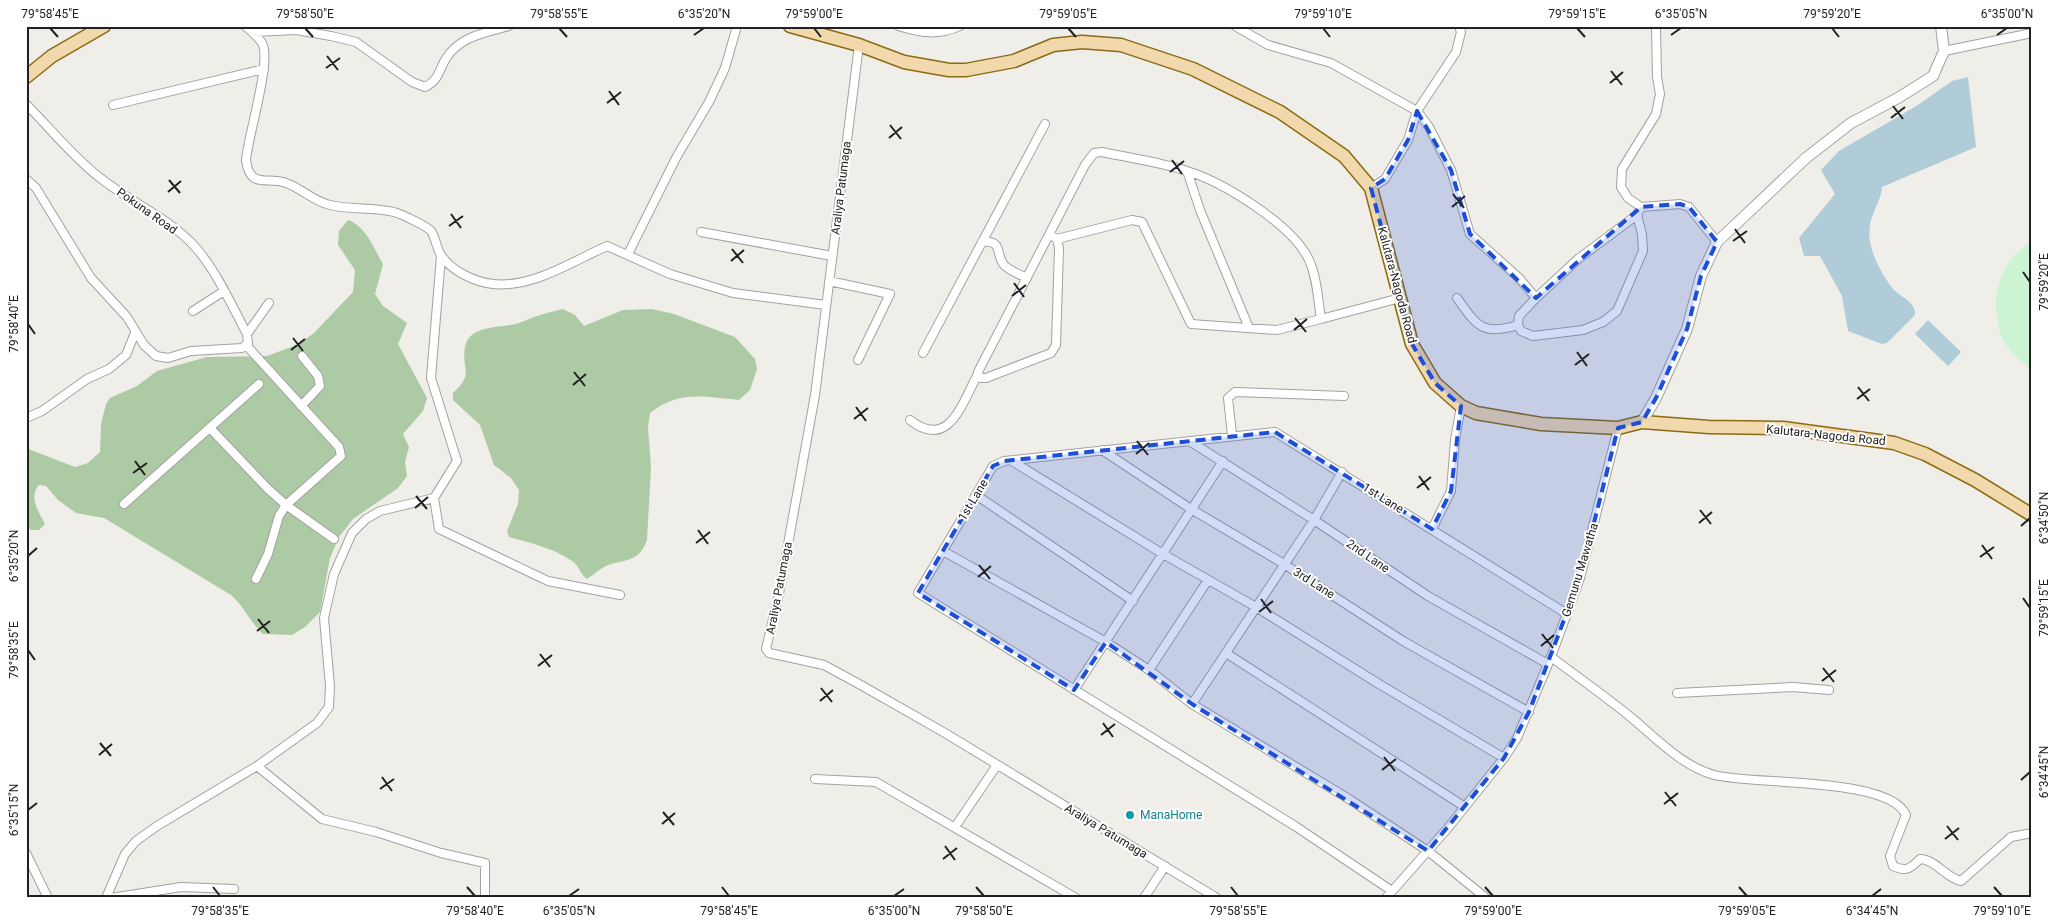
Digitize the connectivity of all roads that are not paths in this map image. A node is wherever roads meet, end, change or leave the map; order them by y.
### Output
1 (104, 26) edge
2 (245, 26) edge
3 (509, 26) edge
4 (737, 26) edge
5 (790, 26) edge
6 (898, 26) edge
7 (960, 26) edge
8 (1235, 26) edge
9 (1459, 26) edge
10 (1656, 26) edge
11 (1941, 26) edge
12 (252, 32) junction
13 (2032, 33) edge
14 (859, 45) junction
15 (1944, 51) junction
16 (264, 70) junction
17 (26, 77) edge
18 (26, 104) edge
19 (113, 105) dead end
20 (1417, 111) junction
21 (1045, 124) dead end
22 (1187, 171) junction
23 (26, 179) edge
24 (1371, 188) junction
25 (1639, 211) junction
26 (701, 232) dead end
27 (1053, 237) junction
28 (982, 242) junction
29 (1717, 242) junction
30 (628, 254) junction
31 (441, 256) junction
32 (832, 256) junction
33 (1027, 278) junction
34 (829, 281) junction
35 (224, 291) junction
36 (1400, 298) junction
37 (1457, 298) dead end
38 (1536, 298) junction
39 (269, 303) dead end
40 (826, 305) junction
41 (193, 311) dead end
42 (1321, 319) junction
43 (1518, 325) junction
44 (1249, 328) junction
45 (135, 333) junction
46 (247, 334) junction
47 (246, 346) junction
48 (924, 353) dead end
49 (302, 356) dead end
50 (858, 360) dead end
51 (978, 374) junction
52 (259, 384) dead end
53 (1344, 396) dead end
54 (301, 406) junction
55 (1461, 406) junction
56 (26, 418) edge
57 (910, 420) dead end
58 (1642, 422) junction
59 (210, 428) junction
60 (1618, 428) junction
61 (1232, 435) junction
62 (1191, 442) junction
63 (1102, 450) junction
64 (1012, 460) junction
65 (1223, 461) junction
66 (1342, 472) junction
67 (976, 495) junction
68 (434, 498) junction
69 (124, 504) dead end
70 (286, 505) junction
71 (1191, 509) junction
72 (2032, 515) edge
73 (1314, 520) junction
74 (1432, 529) junction
75 (334, 539) dead end
76 (943, 551) junction
77 (1163, 554) junction
78 (1284, 564) junction
79 (256, 579) dead end
80 (1208, 580) junction
81 (620, 595) dead end
82 (1133, 601) junction
83 (1256, 607) junction
84 (1567, 614) junction
85 (1106, 642) junction
86 (1226, 653) junction
87 (1550, 660) junction
88 (1149, 670) junction
89 (1074, 690) junction
90 (1829, 690) dead end
91 (1677, 693) dead end
92 (1192, 704) junction
93 (1529, 712) junction
94 (1504, 758) junction
95 (997, 765) junction
96 (257, 766) junction
97 (815, 779) dead end
98 (1465, 806) junction
99 (955, 827) junction
100 (2032, 833) edge
101 (1428, 851) junction
102 (26, 853) edge
103 (1165, 866) junction
104 (234, 889) dead end
105 (1392, 891) junction
106 (48, 898) edge
107 (106, 898) edge
108 (111, 898) edge
109 (485, 898) edge
110 (1076, 898) edge
111 (1144, 898) edge
112 (1217, 898) edge
113 (1386, 898) edge
114 (1486, 898) edge

1 - 17 main road
2 - 12 street
3 - 12 street
4 - 30 street
5 - 14 main road, Kalutara-Nagoda Road
6 - 7 street
8 - 20 street
9 - 20 street
10 - 25 street
11 - 15 street
12 - 16 street
13 - 15 street
14 - 24 main road, Kalutara-Nagoda Road
14 - 32 street, Araliya Patumaga
15 - 29 street
16 - 19 street
16 - 31 street
18 - 35 street, Pokuna Road
20 - 24 street
20 - 38 street
21 - 28 street
22 - 27 street
22 - 42 street
22 - 44 street
23 - 45 street
24 - 36 main road, Kalutara-Nagoda Road
25 - 29 street
25 - 38 street
25 - 43 street
26 - 32 street
27 - 33 street
27 - 44 street
27 - 51 street
28 - 33 street
28 - 48 street
29 - 58 street
30 - 31 street
30 - 40 street
31 - 68 street
32 - 34 street, Araliya Patumaga
33 - 51 street
34 - 40 street, Araliya Patumaga
34 - 50 street
35 - 41 street
35 - 46 street, Pokuna Road
36 - 42 street
36 - 55 main road, Kalutara-Nagoda Road
37 - 43 street
38 - 43 street
39 - 46 street
40 - 95 street, Araliya Patumaga
42 - 44 street
45 - 47 street
45 - 56 street
46 - 47 street
47 - 54 street
49 - 54 street
51 - 57 street
52 - 59 street
53 - 61 street
54 - 70 street
55 - 60 main road, Kalutara-Nagoda Road
55 - 74 street
58 - 60 main road, Kalutara-Nagoda Road
58 - 72 main road, Kalutara-Nagoda Road
59 - 69 street
59 - 70 street
60 - 84 street, Gemunu Mawatha
61 - 62 street, 1st Lane
61 - 66 street, 1st Lane
62 - 63 street, 1st Lane
62 - 65 street, 2nd Lane
63 - 64 street, 1st Lane
63 - 71 street, 3rd Lane
64 - 67 street, 1st Lane
64 - 77 street
65 - 71 street
65 - 73 street, 2nd Lane
66 - 73 street
66 - 74 street, 1st Lane
67 - 76 street, 1st Lane
67 - 82 street
68 - 81 street
68 - 96 street
70 - 75 street
70 - 79 street
71 - 77 street
71 - 78 street, 3rd Lane
73 - 78 street
73 - 87 street, 2nd Lane
74 - 84 street, 1st Lane
76 - 85 street
76 - 89 street, 1st Lane
77 - 80 street
77 - 82 street
78 - 83 street
78 - 93 street, 3rd Lane
80 - 83 street
80 - 88 street
82 - 85 street
83 - 86 street
83 - 94 street
84 - 87 street, Gemunu Mawatha
85 - 88 street
85 - 89 street
86 - 92 street
86 - 98 street
87 - 93 street, Gemunu Mawatha
87 - 100 street, 2nd Lane
88 - 92 street
89 - 105 street, 1st Lane
90 - 91 street
92 - 101 street
93 - 94 street, Gemunu Mawatha
94 - 98 street, Gemunu Mawatha
95 - 99 street
95 - 103 street, Araliya Patumaga
96 - 107 street
96 - 109 street
97 - 99 street
98 - 101 street, Gemunu Mawatha
99 - 110 street
101 - 105 street, Gemunu Mawatha
101 - 114 street
102 - 106 street
103 - 111 street
103 - 112 street, Araliya Patumaga
104 - 108 street
105 - 113 street, Gemunu Mawatha

